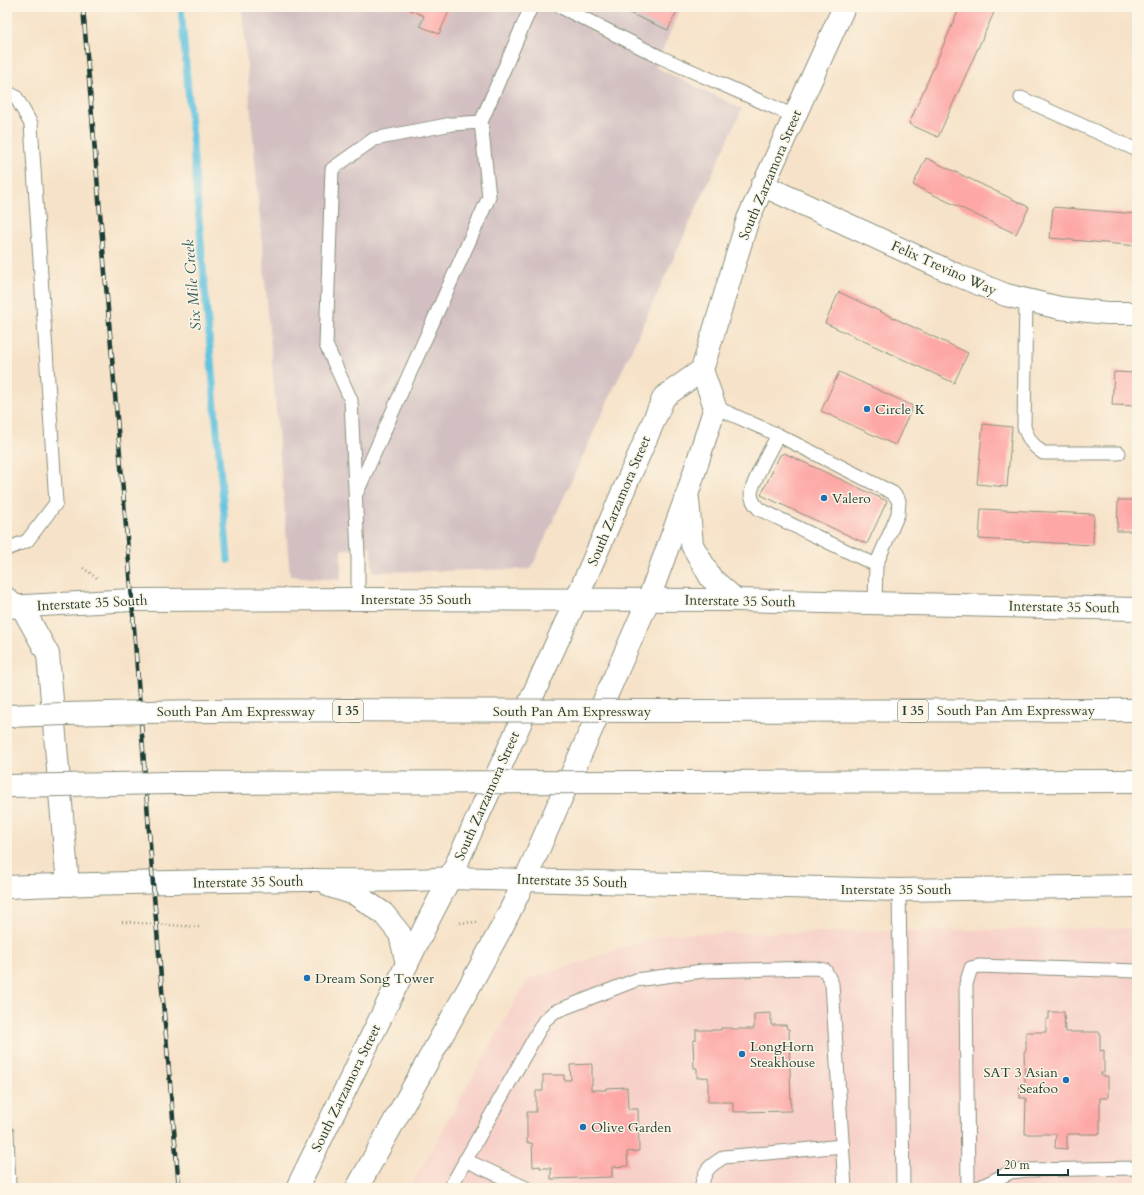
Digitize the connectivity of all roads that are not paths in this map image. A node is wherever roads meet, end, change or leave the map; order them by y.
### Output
1 (531, 7) edge
2 (561, 7) edge
3 (844, 7) edge
4 (7, 92) edge
5 (1021, 98) dead end
6 (794, 116) junction
7 (481, 122) junction
8 (1137, 150) edge
9 (762, 185) junction
10 (1026, 300) junction
11 (1137, 313) edge
12 (702, 370) junction
13 (715, 407) junction
14 (778, 435) junction
15 (1119, 453) dead end
16 (688, 492) junction
17 (356, 495) junction
18 (7, 549) edge
19 (876, 565) junction
20 (358, 598) junction
21 (576, 600) junction
22 (736, 600) junction
23 (648, 601) junction
24 (12, 602) edge
25 (875, 603) junction
26 (1137, 609) edge
27 (1137, 710) edge
28 (7, 716) edge
29 (1053, 781) junction
30 (1137, 781) edge
31 (7, 786) edge
32 (1137, 796) edge
33 (450, 878) junction
34 (314, 880) junction
35 (526, 880) junction
36 (68, 885) junction
37 (1137, 886) edge
38 (7, 888) edge
39 (898, 890) junction
40 (407, 964) junction
41 (1137, 971) edge
42 (7, 1132) edge
43 (843, 1146) junction
44 (465, 1160) junction
45 (1137, 1168) edge
46 (10, 1188) edge
47 (297, 1188) edge
48 (357, 1188) edge
49 (450, 1188) edge
50 (526, 1188) edge
51 (701, 1188) edge
52 (846, 1188) edge
53 (903, 1188) edge
54 (968, 1188) edge
55 (978, 1188) edge

1 - 7 lane
2 - 6 lane
3 - 6 main road, South Zarzamora Street
4 - 18 lane
5 - 8 lane
6 - 9 main road, South Zarzamora Street
7 - 17 lane
7 - 17 lane
9 - 10 main road, Felix Trevino Way
9 - 12 main road, South Zarzamora Street
10 - 11 main road, Felix Trevino Way
10 - 15 lane
12 - 13 main road
12 - 21 main road, South Zarzamora Street
13 - 14 lane
13 - 16 main road
14 - 19 lane
14 - 19 lane
16 - 22 main road
16 - 23 main road
17 - 20 lane
19 - 25 lane
20 - 21 main road, Interstate 35 South
20 - 24 main road, Interstate 35 South
21 - 23 main road, Interstate 35 South
21 - 33 main road, South Zarzamora Street
22 - 23 main road, Interstate 35 South
22 - 25 main road, Interstate 35 South
23 - 35 main road
24 - 36 main road
25 - 26 main road, Interstate 35 South
27 - 28 main road, South Pan Am Expressway / I 35, bridge
29 - 30 main road
29 - 31 main road, bridge
29 - 32 main road
33 - 34 main road, Interstate 35 South
33 - 35 main road, Interstate 35 South
33 - 40 main road, South Zarzamora Street
34 - 36 main road, Interstate 35 South
34 - 40 main road
35 - 39 main road, Interstate 35 South
35 - 48 main road
36 - 38 main road, Interstate 35 South
37 - 39 main road, Interstate 35 South
39 - 53 lane
40 - 47 main road, South Zarzamora Street
41 - 54 lane
42 - 46 lane
43 - 44 lane
43 - 51 lane
43 - 52 lane
44 - 49 lane
44 - 50 lane
45 - 55 lane

